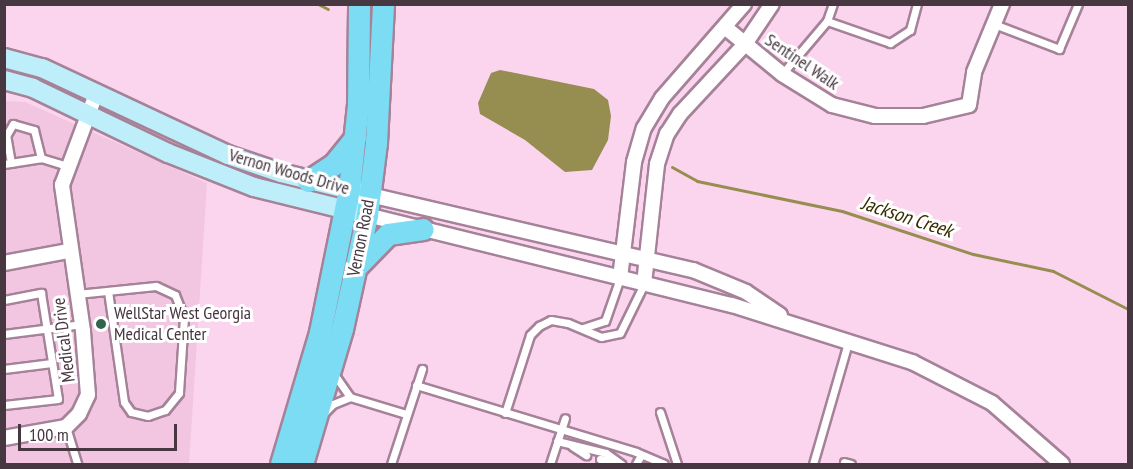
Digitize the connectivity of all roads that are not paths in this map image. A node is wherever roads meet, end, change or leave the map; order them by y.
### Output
1 (359, 4) edge
2 (383, 4) edge
3 (744, 4) edge
4 (772, 4) edge
5 (833, 4) edge
6 (917, 4) edge
7 (1002, 4) edge
8 (1078, 4) edge
9 (827, 21) junction
10 (994, 24) junction
11 (726, 28) junction
12 (744, 44) junction
13 (4, 58) edge
14 (782, 74) junction
15 (4, 80) edge
16 (96, 94) junction
17 (87, 113) junction
18 (356, 138) junction
19 (41, 158) junction
20 (8, 163) edge
21 (68, 166) junction
22 (308, 181) junction
23 (349, 190) junction
24 (368, 205) junction
25 (344, 212) junction
26 (423, 229) junction
27 (69, 251) junction
28 (623, 252) junction
29 (647, 258) junction
30 (4, 263) edge
31 (356, 268) junction
32 (620, 278) junction
33 (644, 284) junction
34 (108, 291) junction
35 (77, 294) junction
36 (4, 300) edge
37 (82, 324) junction
38 (795, 326) junction
39 (47, 328) junction
40 (583, 328) junction
41 (4, 334) edge
42 (848, 343) junction
43 (52, 363) junction
44 (4, 369) edge
45 (331, 369) junction
46 (422, 369) dead end
47 (416, 385) junction
48 (350, 397) junction
49 (4, 405) edge
50 (660, 412) dead end
51 (505, 413) junction
52 (406, 414) junction
53 (565, 418) dead end
54 (315, 422) junction
55 (66, 428) junction
56 (561, 430) junction
57 (4, 438) edge
58 (557, 441) junction
59 (572, 446) junction
60 (642, 454) junction
61 (586, 455) dead end
62 (600, 459) dead end
63 (613, 460) junction
64 (77, 465) edge
65 (281, 465) edge
66 (302, 465) edge
67 (391, 465) edge
68 (550, 465) edge
69 (621, 465) edge
70 (636, 465) edge
71 (664, 465) edge
72 (676, 465) edge
73 (813, 465) edge
74 (1062, 465) edge

1 - 18 main road, Vernon Road
2 - 24 main road, Vernon Road
3 - 11 street
4 - 12 street
5 - 9 lane
6 - 9 lane
7 - 10 street
8 - 10 lane
9 - 14 lane
10 - 14 street, Sentinel Walk
11 - 12 street, Sentinel Walk
11 - 28 street
12 - 14 street, Sentinel Walk
12 - 29 street
13 - 16 street, Vernon Woods Drive
15 - 17 street, Vernon Woods Drive
16 - 17 street, Medical Drive
16 - 22 street, Vernon Woods Drive
17 - 21 street, Medical Drive
17 - 25 street, Vernon Woods Drive
18 - 22 main road
18 - 23 main road, Vernon Road
19 - 20 lane
19 - 20 lane
19 - 21 lane
21 - 27 street, Medical Drive
22 - 23 street, Vernon Woods Drive
23 - 24 street, Vernon Woods Drive
23 - 25 main road, Vernon Road
24 - 25 street, Vernon Woods Drive
24 - 26 street, Vernon Woods Drive
24 - 28 street, Vernon Woods Drive
24 - 31 main road, Vernon Road
25 - 65 main road, Vernon Road
26 - 31 main road
26 - 32 street, Vernon Woods Drive
27 - 30 street
27 - 35 street, Medical Drive
28 - 29 street, Vernon Woods Drive
28 - 32 street
29 - 33 street
29 - 38 street, Vernon Woods Drive
31 - 45 main road, Vernon Road
32 - 33 street, Vernon Woods Drive
32 - 40 lane
33 - 38 street, Vernon Woods Drive
33 - 40 lane
34 - 34 lane
34 - 35 lane
35 - 37 street, Medical Drive
36 - 39 lane
37 - 39 lane
37 - 55 street, Medical Drive
38 - 42 street
39 - 41 lane
39 - 43 lane
40 - 51 lane
42 - 73 lane
42 - 74 street
43 - 44 lane
43 - 49 lane
45 - 48 lane
45 - 54 main road, Vernon Road
46 - 47 lane
47 - 51 lane
47 - 52 lane
48 - 52 lane
48 - 54 lane
50 - 72 lane
51 - 56 lane
52 - 67 lane
53 - 56 lane
54 - 66 main road, Vernon Road
55 - 57 street
55 - 64 lane
56 - 58 lane
56 - 60 lane
58 - 59 lane
58 - 68 lane
59 - 61 lane
59 - 63 lane
60 - 70 lane
60 - 71 lane
62 - 63 lane
63 - 69 lane

